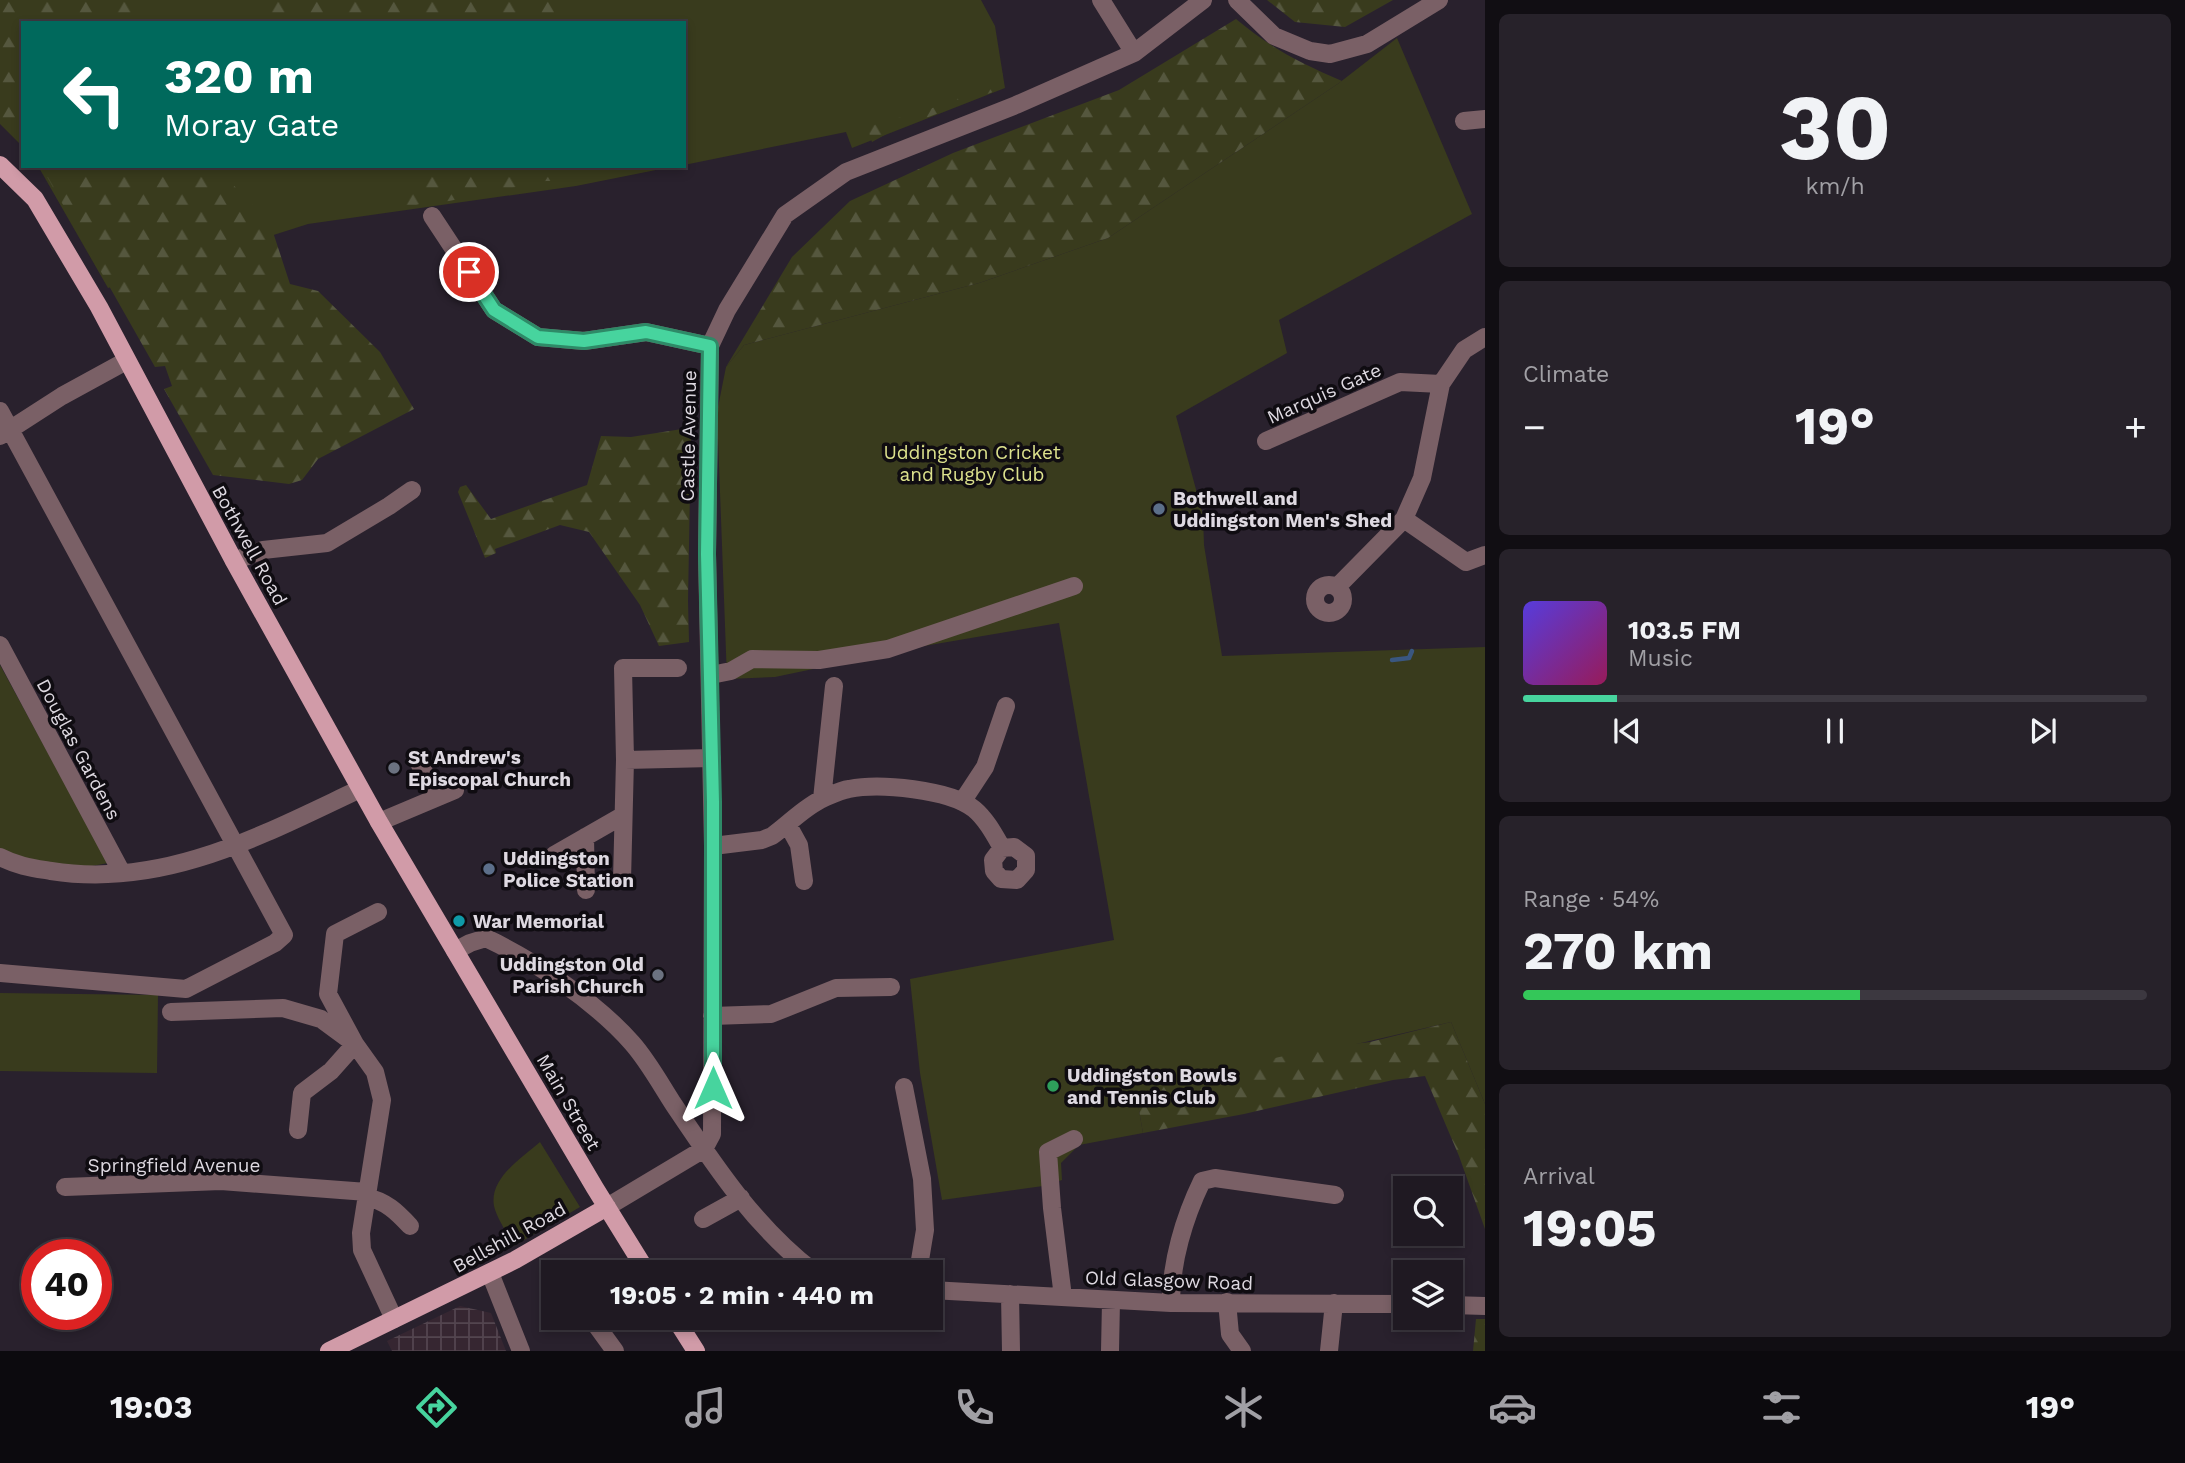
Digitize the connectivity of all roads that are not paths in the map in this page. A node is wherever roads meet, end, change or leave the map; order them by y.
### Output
1 (1101, 0) edge
2 (1203, 0) edge
3 (1237, 0) edge
4 (1438, 0) edge
5 (1134, 53) junction
6 (1485, 119) edge
7 (1464, 121) dead end
8 (0, 165) edge
9 (432, 216) dead end
10 (1485, 337) edge
11 (710, 346) junction
12 (126, 361) junction
13 (1441, 384) junction
14 (0, 411) edge
15 (4, 433) edge
16 (1266, 441) dead end
17 (412, 490) dead end
18 (1404, 519) junction
19 (1485, 555) edge
20 (234, 561) junction
21 (1074, 586) dead end
22 (1337, 587) dead end
23 (0, 645) edge
24 (678, 668) dead end
25 (711, 675) junction
26 (834, 686) dead end
27 (1006, 706) dead end
28 (712, 758) junction
29 (625, 760) junction
30 (421, 765) dead end
31 (360, 789) junction
32 (822, 799) junction
33 (962, 802) junction
34 (622, 816) junction
35 (379, 822) junction
36 (788, 825) junction
37 (585, 837) junction
38 (713, 846) junction
39 (236, 847) junction
40 (1002, 848) dead end
41 (554, 855) dead end
42 (0, 858) edge
43 (122, 873) junction
44 (622, 880) dead end
45 (804, 881) dead end
46 (586, 890) dead end
47 (378, 912) dead end
48 (455, 951) junction
49 (0, 973) edge
50 (894, 1006) dead end
51 (171, 1012) dead end
52 (712, 1016) junction
53 (355, 1044) junction
54 (904, 1087) dead end
55 (713, 1112) junction
56 (680, 1113) junction
57 (298, 1130) dead end
58 (1074, 1139) dead end
59 (704, 1149) junction
60 (65, 1187) dead end
61 (367, 1194) junction
62 (1335, 1195) dead end
63 (741, 1198) junction
64 (607, 1207) junction
65 (703, 1219) dead end
66 (410, 1226) dead end
67 (640, 1260) edge
68 (800, 1260) edge
69 (920, 1260) edge
70 (490, 1273) junction
71 (943, 1291) edge
72 (1010, 1294) junction
73 (1063, 1297) junction
74 (1111, 1301) junction
75 (1227, 1302) junction
76 (1171, 1303) junction
77 (1334, 1303) junction
78 (1393, 1304) edge
79 (1463, 1305) edge
80 (1485, 1306) edge
81 (394, 1319) junction
82 (600, 1330) edge
83 (683, 1330) edge
84 (329, 1351) edge
85 (521, 1351) edge
86 (615, 1351) edge
87 (696, 1351) edge
88 (1011, 1351) edge
89 (1110, 1351) edge
90 (1242, 1351) edge
91 (1329, 1351) edge

1 - 5 street
2 - 5 street, Castle Avenue
3 - 4 street
5 - 11 street, Castle Avenue
6 - 7 street
8 - 12 main road, Bothwell Road
9 - 11 street
10 - 13 street
11 - 25 street, Castle Avenue
12 - 15 street
12 - 20 main road, Bothwell Road
13 - 16 street, Marquis Gate
13 - 18 street
14 - 15 street
15 - 39 street
17 - 20 street
18 - 19 street
18 - 22 street
20 - 31 main road, Bothwell Road
21 - 25 street
23 - 43 street, Douglas Gardens
24 - 29 street
25 - 28 street, Castle Avenue
26 - 32 street
27 - 33 street
28 - 29 street
28 - 38 street, Castle Avenue
29 - 34 street
30 - 35 street
31 - 35 main road, Bothwell Road
31 - 39 street
32 - 33 street
32 - 36 street
33 - 40 street
34 - 37 street
34 - 44 street
35 - 48 main road, Bothwell Road
36 - 38 street
36 - 45 street
37 - 41 street
37 - 46 street
38 - 52 street, Castle Avenue
39 - 43 street
39 - 49 street
42 - 43 street
47 - 53 street
48 - 56 street
48 - 64 main road, Main Street
50 - 52 street
51 - 53 street
52 - 55 street, Castle Avenue
53 - 57 street
53 - 61 street
54 - 69 street
55 - 56 street
55 - 59 street, Castle Avenue
56 - 59 street
58 - 73 street
59 - 63 street
59 - 64 street, Bellshill Road
60 - 61 street, Springfield Avenue
61 - 66 street
61 - 81 street
62 - 76 street
63 - 65 street
63 - 68 street
64 - 67 main road, Main Street
64 - 70 main road, Bellshill Road
70 - 81 main road, Bellshill Road
70 - 85 street
71 - 72 street, Old Glasgow Road
72 - 73 street, Old Glasgow Road
72 - 88 street
73 - 74 street, Old Glasgow Road
74 - 76 street, Old Glasgow Road
74 - 89 street
75 - 76 street, Old Glasgow Road
75 - 77 street, Old Glasgow Road
75 - 90 street
77 - 78 street, Old Glasgow Road
77 - 91 street
79 - 80 street
81 - 84 main road, Bellshill Road
82 - 86 street
83 - 87 main road

